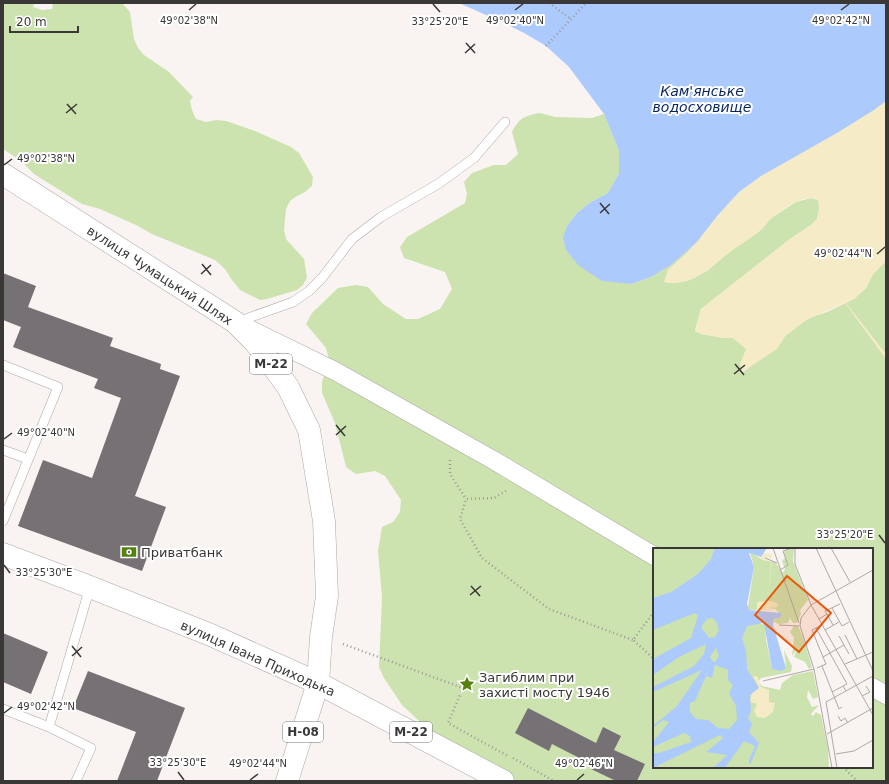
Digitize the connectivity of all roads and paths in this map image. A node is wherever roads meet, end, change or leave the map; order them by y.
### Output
1 (549, 3) edge
2 (586, 3) edge
3 (572, 19) junction
4 (546, 46) dead end
5 (506, 122) dead end
6 (3, 174) edge
7 (235, 322) junction
8 (3, 365) edge
9 (456, 438) junction
10 (3, 450) edge
11 (28, 459) junction
12 (518, 474) junction
13 (466, 499) junction
14 (3, 521) edge
15 (3, 554) edge
16 (653, 555) edge
17 (90, 586) junction
18 (653, 613) edge
19 (322, 637) junction
20 (633, 640) junction
21 (653, 658) edge
22 (318, 682) junction
23 (873, 688) edge
24 (886, 695) edge
25 (3, 709) edge
26 (49, 726) junction
27 (844, 768) edge
28 (76, 781) edge
29 (287, 781) edge
30 (503, 781) edge
31 (554, 781) edge
32 (857, 781) edge

1 - 3 path
2 - 3 path
3 - 4 path
5 - 7 lane
6 - 7 main road, вулиця Чумацький Шлях / М-22
7 - 9 street
7 - 19 main road, вулиця Чумацький Шлях / М-22
8 - 11 lane
9 - 12 street
9 - 13 path
10 - 11 lane
11 - 14 lane
12 - 13 path
12 - 16 street
13 - 20 path
15 - 17 main road, вулиця Івана Приходька
17 - 22 main road, вулиця Івана Приходька
17 - 26 lane
18 - 20 path
19 - 22 main road, вулиця Чумацький Шлях / М-22
19 - 31 path
20 - 21 path
22 - 29 main road, Н-08
22 - 30 main road, вулиця Івана Приходька / М-22
23 - 24 street
25 - 26 lane
26 - 28 lane
27 - 32 path

